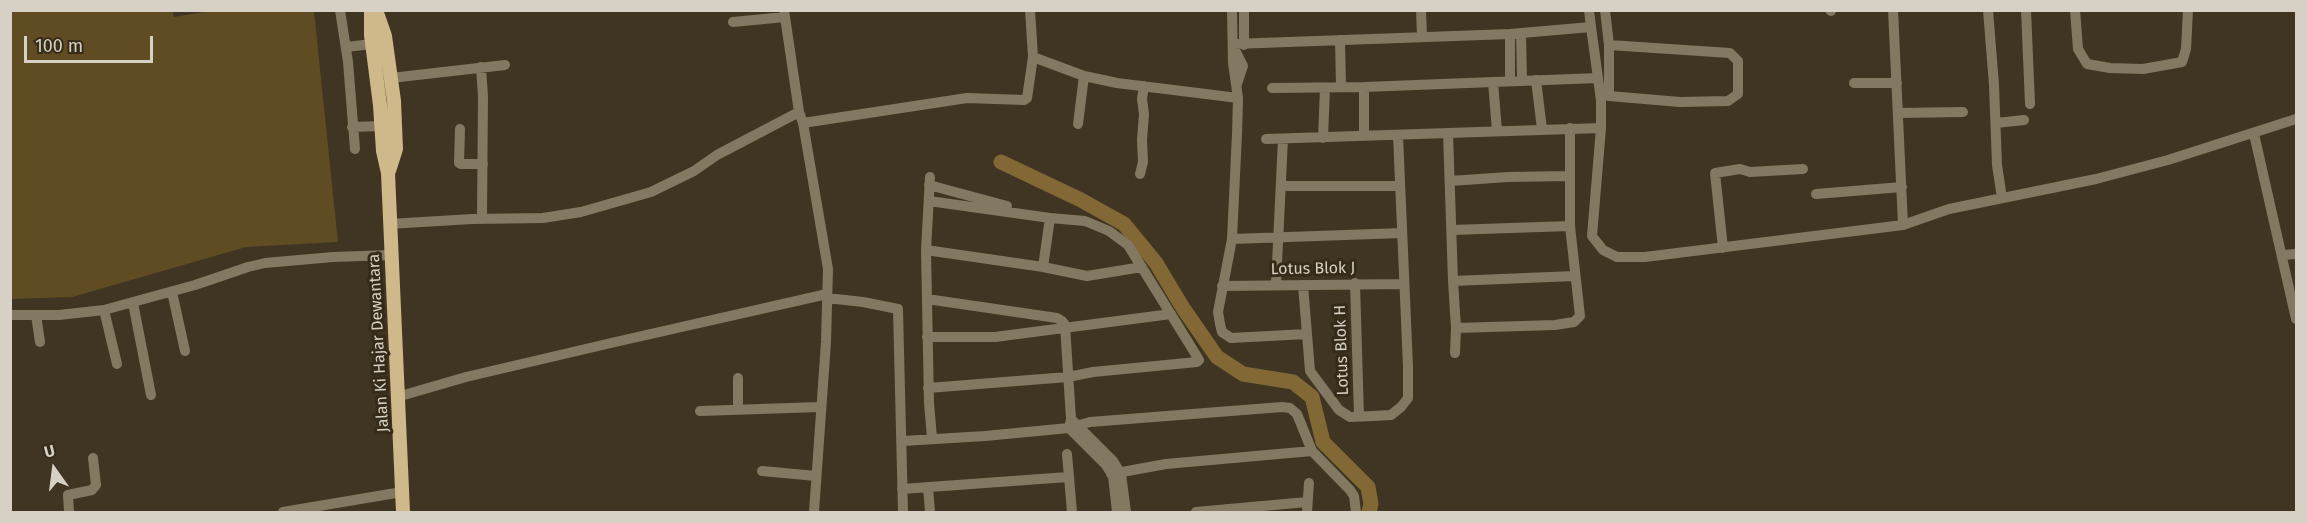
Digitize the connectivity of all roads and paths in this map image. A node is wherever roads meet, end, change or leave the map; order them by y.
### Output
1 (340, 10) edge
2 (371, 10) edge
3 (376, 10) edge
4 (1030, 10) edge
5 (1232, 10) edge
6 (1244, 10) edge
7 (1421, 10) edge
8 (1589, 10) edge
9 (1605, 10) edge
10 (1893, 10) edge
11 (1988, 10) edge
12 (2026, 10) edge
13 (2075, 10) edge
14 (2188, 10) edge
15 (784, 14) edge
16 (733, 22) dead end
17 (1592, 27) junction
18 (1515, 34) junction
19 (1422, 36) junction
20 (1340, 39) junction
21 (369, 44) junction
22 (1237, 45) junction
23 (1609, 45) junction
24 (349, 46) junction
25 (1033, 57) junction
26 (505, 65) dead end
27 (1079, 74) junction
28 (481, 75) junction
29 (1599, 78) junction
30 (1536, 80) junction
31 (392, 81) junction
32 (1510, 81) junction
33 (1522, 81) junction
34 (1493, 82) junction
35 (1854, 83) dead end
36 (1897, 83) junction
37 (1144, 86) junction
38 (1341, 86) junction
39 (1364, 87) junction
40 (1272, 88) dead end
41 (1325, 88) junction
42 (1238, 98) junction
43 (387, 103) junction
44 (2031, 104) dead end
45 (1964, 112) dead end
46 (1898, 113) junction
47 (801, 117) junction
48 (2296, 119) edge
49 (2024, 120) dead end
50 (1996, 123) junction
51 (1078, 124) dead end
52 (378, 126) junction
53 (357, 127) junction
54 (1570, 128) junction
55 (1601, 128) junction
56 (460, 129) dead end
57 (1542, 129) junction
58 (1497, 131) junction
59 (1448, 133) junction
60 (2254, 134) junction
61 (1364, 135) junction
62 (1398, 135) junction
63 (1323, 138) junction
64 (1266, 139) dead end
65 (1283, 139) junction
66 (355, 149) dead end
67 (483, 164) junction
68 (1803, 169) dead end
69 (388, 172) junction
70 (1140, 174) dead end
71 (1569, 176) junction
72 (1450, 182) junction
73 (1281, 186) junction
74 (1400, 186) junction
75 (1902, 187) junction
76 (1816, 194) dead end
77 (2002, 198) junction
78 (929, 201) junction
79 (1021, 214) junction
80 (1050, 218) junction
81 (482, 219) junction
82 (389, 224) junction
83 (1903, 225) junction
84 (1570, 226) junction
85 (1452, 230) junction
86 (1402, 233) junction
87 (1279, 238) junction
88 (1232, 239) junction
89 (1723, 248) junction
90 (926, 250) junction
91 (2296, 254) edge
92 (391, 255) junction
93 (2283, 255) junction
94 (1043, 267) junction
95 (1143, 267) junction
96 (1574, 276) junction
97 (1453, 281) junction
98 (1355, 283) junction
99 (1276, 284) junction
100 (1404, 284) junction
101 (1303, 285) junction
102 (1222, 286) junction
103 (172, 292) junction
104 (827, 296) junction
105 (927, 299) junction
106 (133, 303) junction
107 (104, 310) junction
108 (1171, 314) junction
109 (10, 315) edge
110 (36, 315) junction
111 (2296, 319) edge
112 (1065, 328) junction
113 (1456, 328) junction
114 (1307, 334) junction
115 (927, 337) junction
116 (40, 342) dead end
117 (185, 351) dead end
118 (1455, 353) dead end
119 (117, 364) dead end
120 (1068, 377) junction
121 (738, 378) dead end
122 (928, 388) junction
123 (151, 395) dead end
124 (397, 397) junction
125 (820, 407) junction
126 (738, 409) junction
127 (700, 411) dead end
128 (1359, 416) junction
129 (1072, 424) junction
130 (932, 438) junction
131 (903, 441) junction
132 (1312, 451) junction
133 (1067, 454) dead end
134 (93, 458) dead end
135 (762, 471) dead end
136 (1116, 472) junction
137 (816, 476) junction
138 (1068, 477) junction
139 (1309, 483) dead end
140 (928, 487) junction
141 (902, 489) junction
142 (402, 492) junction
143 (1307, 507) edge
144 (69, 513) edge
145 (283, 513) edge
146 (403, 513) edge
147 (814, 513) edge
148 (903, 513) edge
149 (930, 513) edge
150 (1072, 513) edge
151 (1117, 513) edge
152 (1126, 513) edge
153 (1196, 513) edge
154 (1356, 513) edge

1 - 24 street
2 - 21 main road, Jalan Ki Hajar Dewantara
3 - 31 main road, Jalan Ki Hajar Dewantara
4 - 25 street
5 - 22 street
6 - 22 street
7 - 19 street
8 - 17 street
9 - 23 street
10 - 36 street
11 - 50 street
12 - 44 street
13 - 14 street
15 - 16 street
15 - 47 street
17 - 18 street
17 - 29 street
18 - 19 street
18 - 32 street
18 - 33 street
19 - 20 street
20 - 22 street
20 - 38 street
21 - 24 street
21 - 43 main road, Jalan Ki Hajar Dewantara
22 - 42 street
23 - 23 street
24 - 53 street
25 - 27 street
25 - 47 street
26 - 28 street
27 - 37 street
27 - 51 street
28 - 31 street
28 - 67 street
29 - 30 street
29 - 55 street
30 - 33 street
30 - 57 street
31 - 43 main road, Jalan Ki Hajar Dewantara
32 - 33 street
32 - 34 street
34 - 39 street
34 - 58 street
35 - 36 street
36 - 46 street
37 - 42 street
37 - 70 street
38 - 39 street
38 - 41 street
39 - 61 street
40 - 41 street
41 - 63 street
42 - 88 street
43 - 52 main road, Jalan Ki Hajar Dewantara
43 - 69 main road, Jalan Ki Hajar Dewantara
45 - 46 street
46 - 75 street
47 - 81 street
47 - 104 street
48 - 60 street
49 - 50 street
50 - 77 street
52 - 53 street
52 - 69 main road, Jalan Ki Hajar Dewantara
53 - 66 street
54 - 55 street
54 - 57 street
54 - 71 street
55 - 89 street
56 - 67 street
57 - 58 street
58 - 59 street
59 - 62 street
59 - 72 street
60 - 77 street
60 - 93 street
61 - 62 street
61 - 63 street
62 - 74 street
63 - 65 street
64 - 65 street
65 - 73 street
67 - 81 street
68 - 89 street
69 - 82 main road, Jalan Ki Hajar Dewantara
71 - 72 street
71 - 84 street
72 - 85 street
73 - 74 street
73 - 87 street
74 - 86 street
75 - 76 street
75 - 83 street
77 - 83 street
78 - 79 street
78 - 79 street
78 - 90 street
79 - 80 street
80 - 94 street
80 - 95 street
81 - 82 street
82 - 92 main road, Jalan Ki Hajar Dewantara
83 - 89 street
84 - 85 street
84 - 96 street
85 - 97 street
86 - 87 street
86 - 100 street
87 - 88 street
87 - 99 street
88 - 102 street
90 - 94 street
90 - 105 street
91 - 93 street
92 - 103 street
92 - 124 main road, Jalan Ki Hajar Dewantara
93 - 111 street
94 - 95 street
95 - 108 street
96 - 97 street
96 - 113 street
97 - 113 street
98 - 100 street, Lotus Blok J
98 - 101 street, Lotus Blok J
98 - 128 street, Lotus Blok H
99 - 101 street, Lotus Blok J
99 - 102 street, Lotus Blok J
100 - 128 street
101 - 114 street
102 - 114 street
103 - 106 street
103 - 117 street
104 - 124 street
104 - 125 street
104 - 131 street
105 - 112 street
105 - 115 street
106 - 107 street
106 - 123 street
107 - 110 street
107 - 119 street
108 - 112 street
108 - 120 street
109 - 110 street
110 - 116 street
112 - 115 street
112 - 120 street
113 - 118 street
114 - 128 street
115 - 122 street
120 - 122 street
120 - 129 street
121 - 126 street
122 - 130 street
124 - 142 main road, Jalan Ki Hajar Dewantara
125 - 126 street
125 - 137 street
126 - 127 street
129 - 130 street
129 - 132 street
129 - 136 street
130 - 131 street
131 - 141 street
132 - 136 street
132 - 154 street
133 - 138 street
134 - 144 street
135 - 137 street
136 - 151 street
136 - 152 street
137 - 147 street
138 - 140 street
138 - 150 street
139 - 143 street
140 - 141 street
140 - 149 street
141 - 148 street
142 - 145 street
142 - 146 main road, Jalan Ki Hajar Dewantara
143 - 153 street

